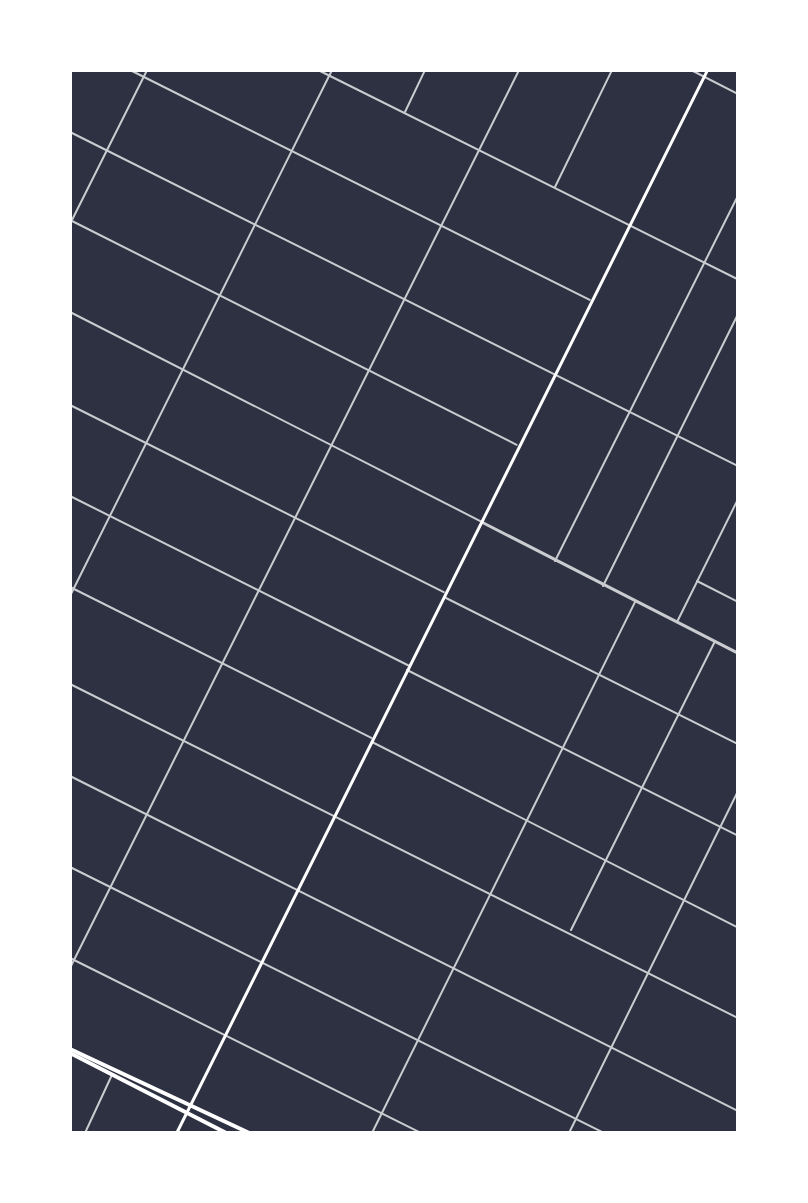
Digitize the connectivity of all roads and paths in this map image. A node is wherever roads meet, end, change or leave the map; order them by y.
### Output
1 (130, 70) edge
2 (147, 70) edge
3 (318, 70) edge
4 (332, 70) edge
5 (425, 70) edge
6 (519, 70) edge
7 (612, 70) edge
8 (691, 70) edge
9 (707, 70) edge
10 (329, 76) junction
11 (703, 76) junction
12 (143, 77) junction
13 (738, 94) edge
14 (404, 114) junction
15 (70, 132) edge
16 (107, 150) junction
17 (291, 151) junction
18 (479, 151) junction
19 (555, 188) junction
20 (738, 196) edge
21 (71, 221) edge
22 (255, 225) junction
23 (629, 225) junction
24 (441, 226) junction
25 (704, 263) junction
26 (738, 279) edge
27 (219, 295) junction
28 (404, 299) junction
29 (591, 301) junction
30 (70, 312) edge
31 (738, 314) edge
32 (183, 369) junction
33 (369, 371) junction
34 (555, 374) junction
35 (70, 405) edge
36 (629, 411) junction
37 (677, 436) junction
38 (147, 442) junction
39 (332, 444) junction
40 (518, 446) junction
41 (738, 466) edge
42 (70, 496) edge
43 (738, 499) edge
44 (733, 510) junction
45 (738, 513) edge
46 (110, 516) junction
47 (295, 518) junction
48 (481, 521) junction
49 (555, 561) junction
50 (697, 581) junction
51 (603, 586) junction
52 (72, 588) edge
53 (258, 591) junction
54 (444, 595) junction
55 (70, 596) edge
56 (635, 602) junction
57 (738, 602) edge
58 (676, 622) junction
59 (714, 641) junction
60 (738, 653) edge
61 (222, 663) junction
62 (408, 667) junction
63 (600, 675) junction
64 (70, 684) edge
65 (679, 715) junction
66 (184, 740) junction
67 (371, 740) junction
68 (738, 744) edge
69 (564, 748) junction
70 (70, 776) edge
71 (642, 788) junction
72 (738, 791) edge
73 (147, 814) junction
74 (334, 815) junction
75 (527, 823) junction
76 (720, 827) junction
77 (738, 836) edge
78 (605, 861) junction
79 (70, 867) edge
80 (111, 887) junction
81 (297, 888) junction
82 (491, 894) junction
83 (684, 901) junction
84 (738, 928) edge
85 (569, 933) junction
86 (72, 959) edge
87 (261, 961) junction
88 (455, 967) junction
89 (70, 968) edge
90 (648, 972) junction
91 (738, 1018) edge
92 (224, 1034) junction
93 (418, 1039) junction
94 (612, 1045) junction
95 (70, 1051) edge
96 (112, 1076) junction
97 (190, 1104) junction
98 (738, 1111) edge
99 (185, 1113) junction
100 (382, 1113) junction
101 (575, 1118) junction
102 (85, 1133) edge
103 (176, 1133) edge
104 (226, 1133) edge
105 (249, 1133) edge
106 (372, 1133) edge
107 (421, 1133) edge
108 (569, 1133) edge
109 (604, 1133) edge

1 - 12 street
2 - 12 street
3 - 10 street
4 - 10 street
5 - 14 street
6 - 18 street
7 - 19 street
8 - 11 street
9 - 11 main road
10 - 14 street
10 - 17 street
11 - 13 street
11 - 23 main road
12 - 16 street
12 - 17 street
14 - 18 street
15 - 16 street
16 - 21 street
16 - 22 street
17 - 22 street
17 - 24 street
18 - 19 street
18 - 24 street
19 - 23 street
20 - 25 street
21 - 27 street
22 - 27 street
22 - 28 street
23 - 25 street
23 - 29 main road
24 - 28 street
24 - 29 street
25 - 26 street
25 - 36 street
27 - 32 street
27 - 33 street
28 - 33 street
28 - 34 street
29 - 34 main road
30 - 32 street
31 - 37 street
32 - 38 street
32 - 39 street
33 - 39 street
33 - 40 street
34 - 36 street
34 - 40 main road
35 - 38 street
36 - 37 street
36 - 49 street
37 - 41 street
37 - 51 street
38 - 46 street
38 - 47 street
39 - 47 street
39 - 48 street
40 - 48 main road
42 - 46 street
43 - 44 street
44 - 45 street
44 - 50 street
46 - 52 street
46 - 53 street
47 - 53 street
47 - 54 street
48 - 49 street
48 - 54 main road
49 - 51 street
50 - 57 street
50 - 58 street
51 - 56 street
52 - 55 street
52 - 61 street
53 - 61 street
53 - 62 street
54 - 62 main road
54 - 63 street
56 - 58 street
56 - 63 street
58 - 59 street
59 - 60 street
59 - 65 street
61 - 66 street
61 - 67 street
62 - 67 main road
62 - 69 street
63 - 65 street
63 - 69 street
64 - 66 street
65 - 68 street
65 - 71 street
66 - 73 street
66 - 74 street
67 - 74 main road
67 - 75 street
69 - 71 street
69 - 75 street
70 - 73 street
71 - 76 street
71 - 78 street
72 - 76 street
73 - 80 street
73 - 81 street
74 - 81 main road
74 - 82 street
75 - 78 street
75 - 82 street
76 - 77 street
76 - 83 street
78 - 83 street
78 - 85 street
79 - 80 street
80 - 86 street
80 - 87 street
81 - 87 main road
81 - 88 street
82 - 85 street
82 - 88 street
83 - 84 street
83 - 90 street
85 - 90 street
86 - 89 street
86 - 92 street
87 - 92 main road
87 - 93 street
88 - 93 street
88 - 94 street
90 - 91 street
90 - 94 street
92 - 97 main road
92 - 100 street
93 - 100 street
93 - 101 street
94 - 98 street
94 - 101 street
95 - 96 main road
95 - 97 main road
96 - 99 main road
96 - 102 street
97 - 99 main road
97 - 105 main road
99 - 103 main road
99 - 104 main road
100 - 106 street
100 - 107 street
101 - 108 street
101 - 109 street

